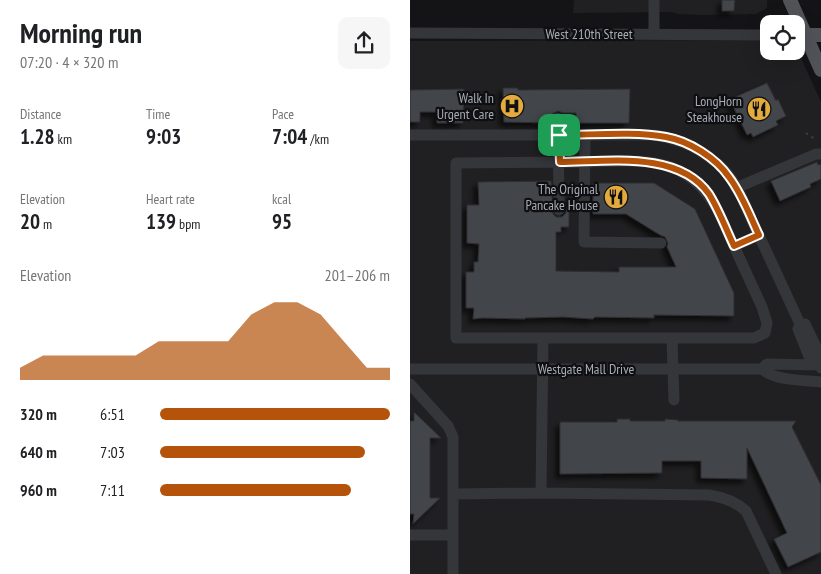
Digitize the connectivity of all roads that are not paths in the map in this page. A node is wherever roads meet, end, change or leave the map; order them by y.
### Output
1 (654, 0) edge
2 (790, 0) edge
3 (795, 15) edge
4 (410, 32) edge
5 (654, 34) junction
6 (760, 35) edge
7 (805, 35) edge
8 (821, 35) edge
9 (805, 42) edge
10 (821, 70) edge
11 (558, 118) dead end
12 (410, 135) edge
13 (559, 135) junction
14 (585, 135) junction
15 (821, 154) edge
16 (560, 162) junction
17 (584, 162) junction
18 (736, 188) junction
19 (559, 210) dead end
20 (759, 235) junction
21 (661, 242) dead end
22 (734, 246) junction
23 (800, 324) junction
24 (543, 338) junction
25 (672, 338) junction
26 (819, 354) edge
27 (762, 368) junction
28 (410, 369) edge
29 (542, 369) junction
30 (673, 369) junction
31 (821, 382) edge
32 (410, 384) edge
33 (674, 400) dead end
34 (541, 493) junction
35 (453, 494) junction
36 (410, 535) edge
37 (453, 535) junction
38 (452, 574) edge
39 (776, 574) edge

1 - 5 street
2 - 3 main road
4 - 5 street, West 210th Street
5 - 6 street, West 210th Street
7 - 8 main road
9 - 10 main road
11 - 13 street
12 - 13 street
13 - 14 street
13 - 16 street
14 - 17 street
14 - 18 street
15 - 18 street
16 - 17 street
16 - 19 street
16 - 24 street
17 - 21 street
17 - 22 street
18 - 20 street
20 - 22 street
20 - 23 street
22 - 25 street
23 - 26 street
23 - 26 street
24 - 25 street
24 - 29 street
25 - 30 street
26 - 27 street, Westgate Mall Drive
27 - 30 street, Westgate Mall Drive
27 - 31 street, Westgate Mall Drive
28 - 29 street, Westgate Mall Drive
29 - 30 street, Westgate Mall Drive
29 - 34 street
30 - 33 street
32 - 35 street
34 - 35 street
34 - 39 street
35 - 37 street
36 - 37 street
37 - 38 street

